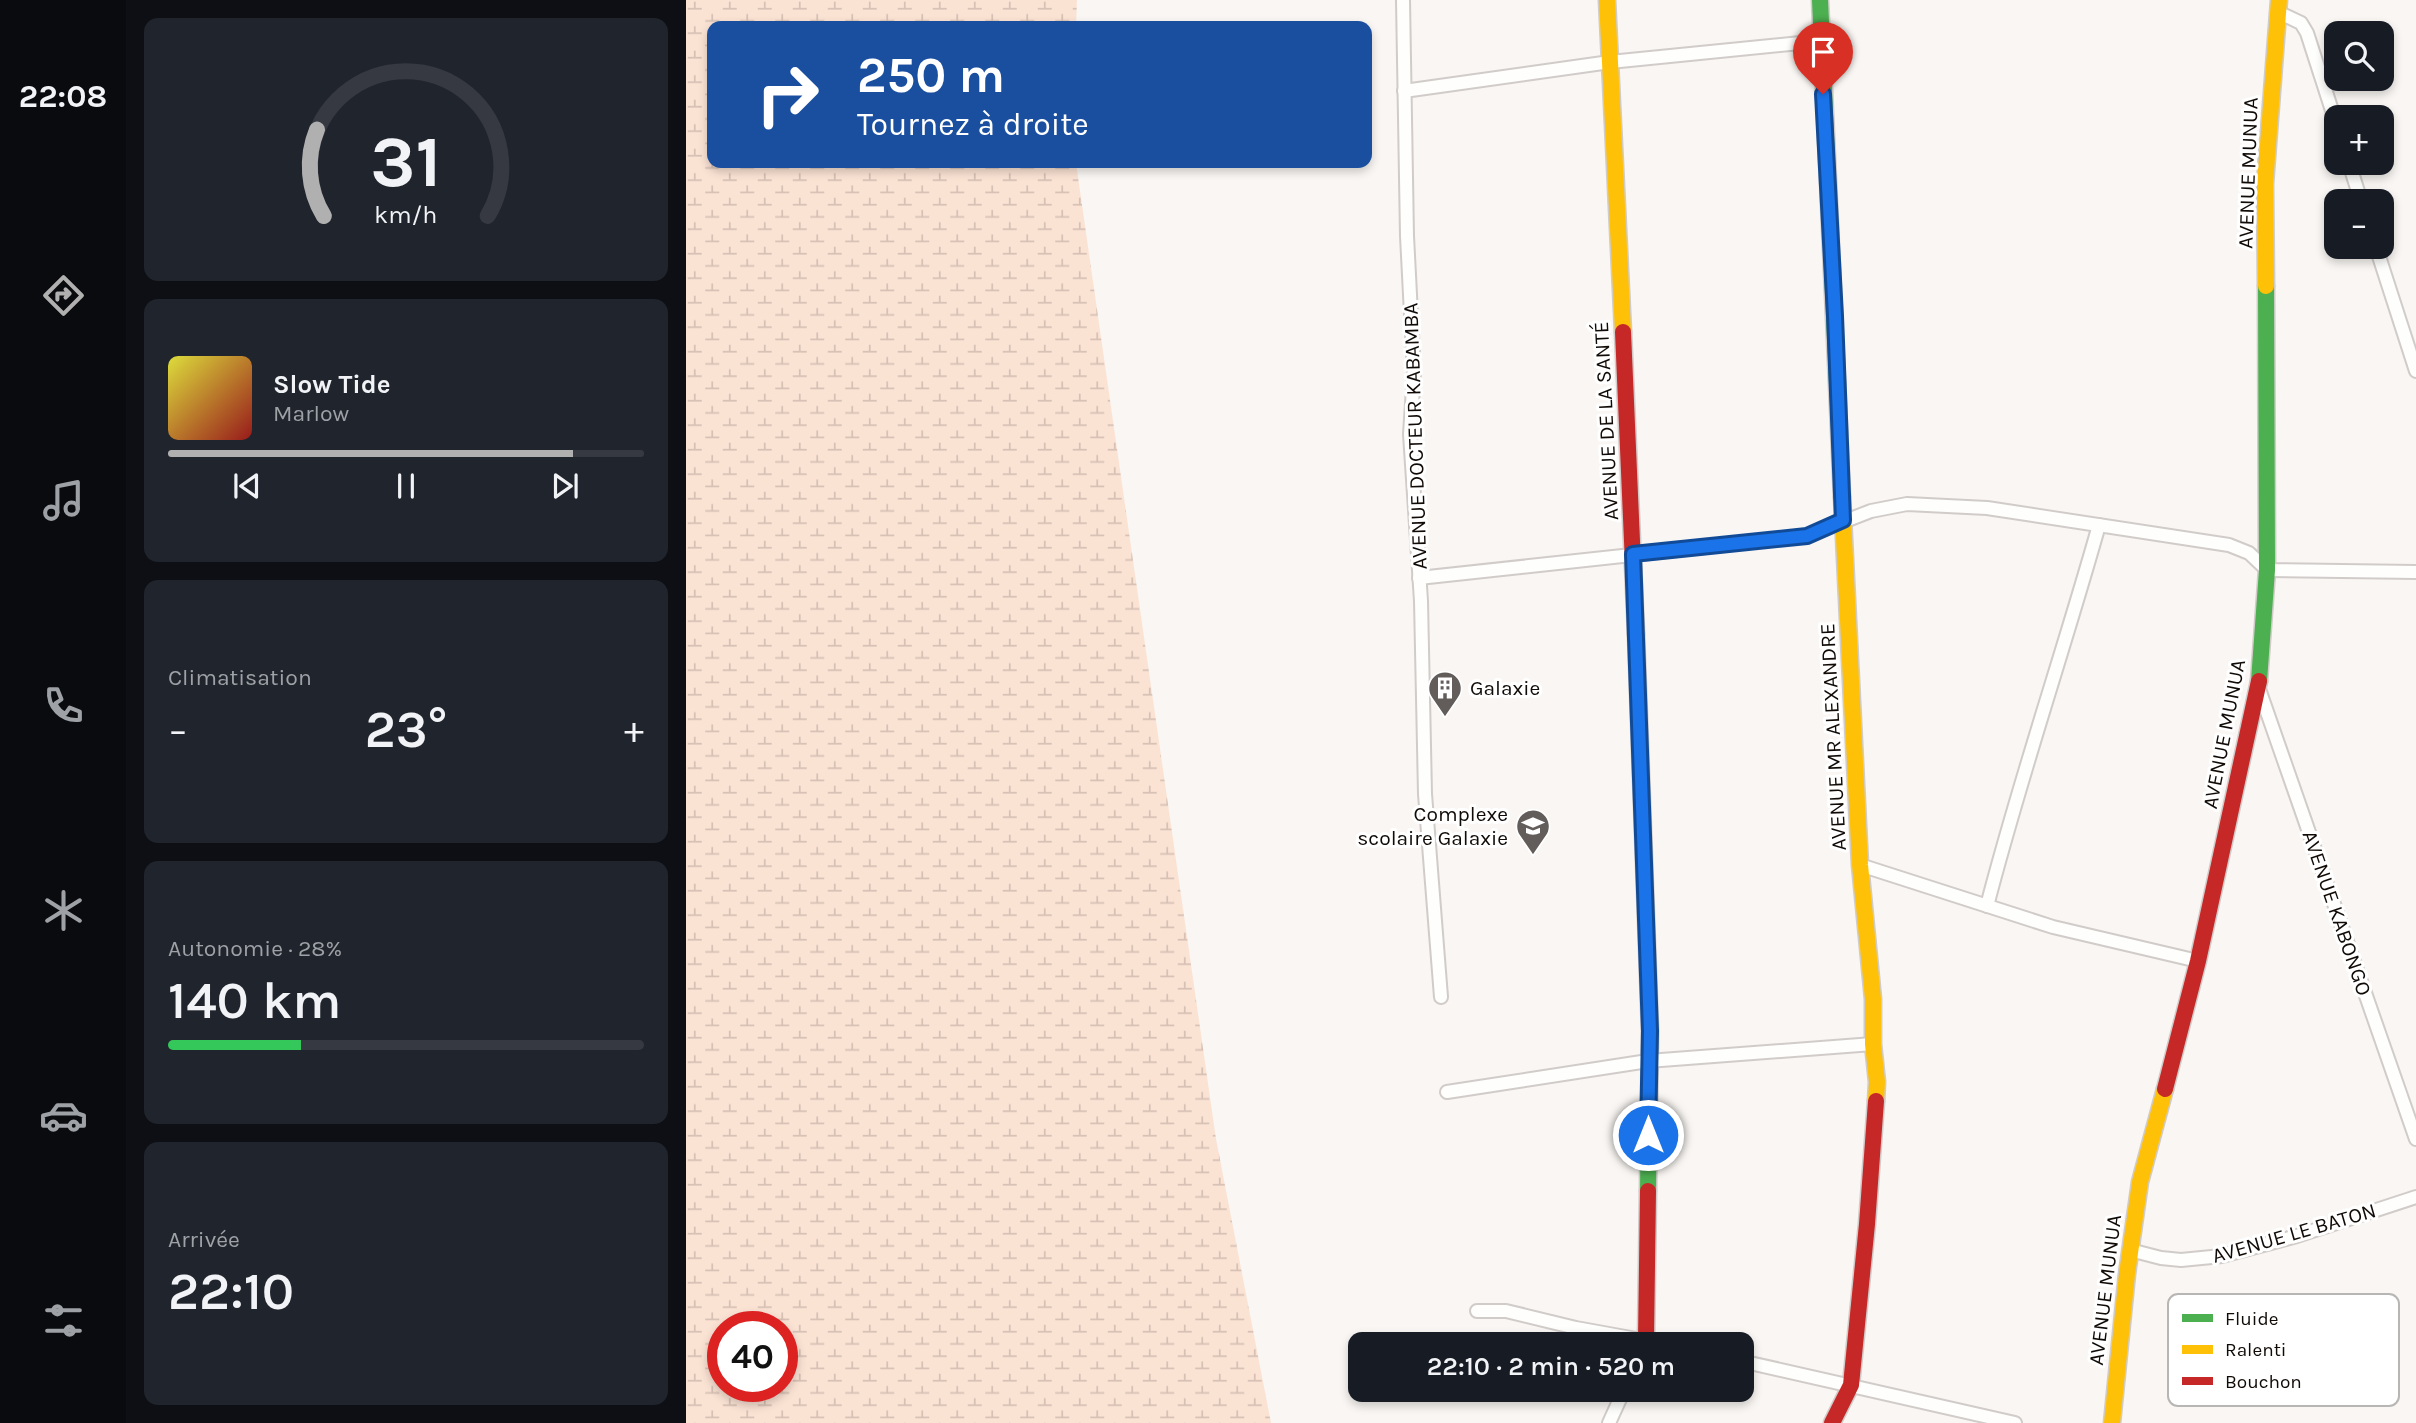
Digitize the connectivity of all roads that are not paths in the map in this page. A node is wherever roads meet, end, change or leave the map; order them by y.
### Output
1 (1403, 0) edge
2 (1607, 0) edge
3 (1820, 0) edge
4 (2279, 6) edge
5 (1821, 41) junction
6 (1610, 62) junction
7 (1405, 91) junction
8 (2330, 105) edge
9 (2380, 259) edge
10 (2416, 371) edge
11 (1843, 520) junction
12 (2099, 525) junction
13 (1633, 554) junction
14 (2267, 570) junction
15 (2416, 572) edge
16 (1419, 578) junction
17 (2259, 687) junction
18 (1860, 865) junction
19 (1987, 906) junction
20 (2198, 961) junction
21 (1441, 997) dead end
22 (1872, 1044) junction
23 (1648, 1061) junction
24 (1447, 1092) dead end
25 (2416, 1139) edge
26 (2416, 1197) edge
27 (2130, 1250) junction
28 (1476, 1311) dead end
29 (1596, 1332) edge
30 (1645, 1332) edge
31 (1754, 1364) edge
32 (1851, 1385) junction
33 (1619, 1402) edge
34 (1609, 1423) edge
35 (1832, 1423) edge
36 (2015, 1423) edge
37 (2112, 1423) edge

1 - 7 street, AVENUE DOCTEUR KABAMBA
2 - 6 street, AVENUE DE LA SANTÉ
3 - 5 street, AVENUE MR ALEXANDRE
4 - 8 street
4 - 14 street, AVENUE MUNUA
5 - 6 street
5 - 11 street, AVENUE MR ALEXANDRE
6 - 7 street
6 - 13 street, AVENUE DE LA SANTÉ
7 - 16 street, AVENUE DOCTEUR KABAMBA
9 - 10 street
11 - 12 street
11 - 13 street
11 - 18 street, AVENUE MR ALEXANDRE
12 - 14 street
12 - 19 street
13 - 16 street
13 - 23 street, AVENUE DE LA SANTÉ
14 - 15 street
14 - 17 street, AVENUE MUNUA
16 - 21 street, AVENUE DOCTEUR KABAMBA
17 - 20 street, AVENUE MUNUA
17 - 25 street, AVENUE KABONGO
18 - 19 street
18 - 22 street, AVENUE MR ALEXANDRE
19 - 20 street
20 - 27 street, AVENUE MUNUA
22 - 23 street
22 - 32 street, AVENUE MR ALEXANDRE
23 - 24 street
23 - 30 street, AVENUE DE LA SANTÉ
26 - 27 street, AVENUE LE BATON
27 - 37 street, AVENUE MUNUA
28 - 29 street
31 - 32 street
32 - 35 street
32 - 36 street
33 - 34 street

